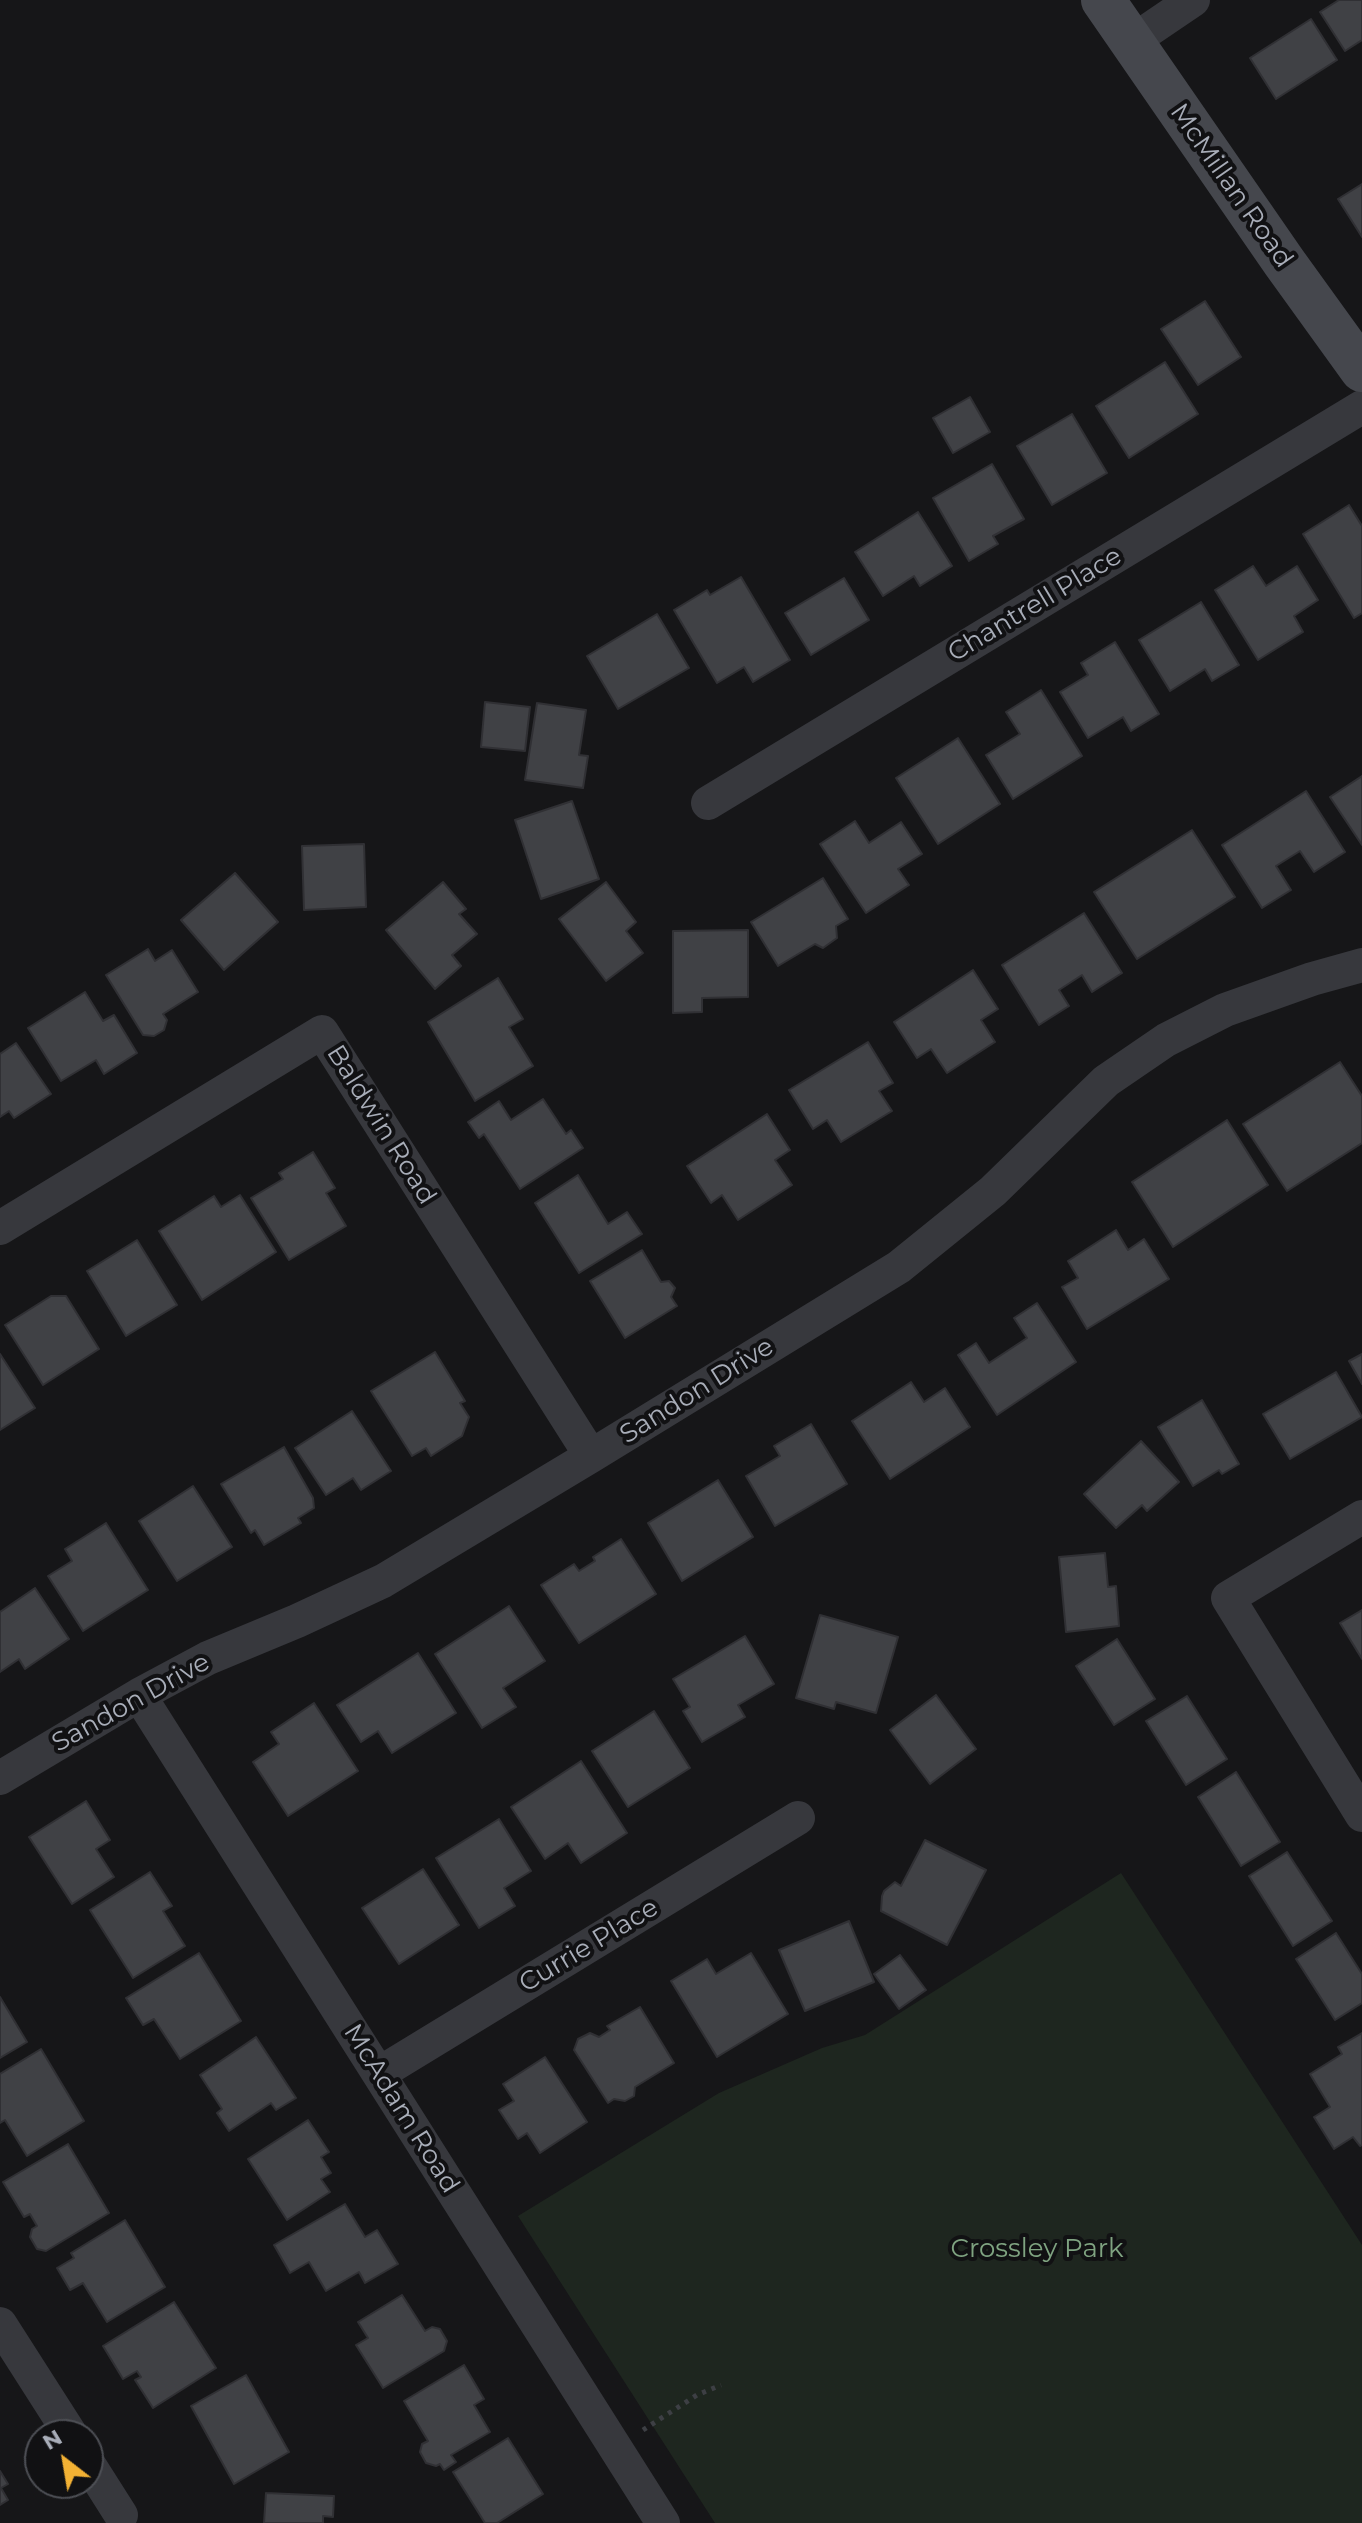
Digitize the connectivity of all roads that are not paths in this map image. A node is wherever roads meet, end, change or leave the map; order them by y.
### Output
1 (1103, 0) edge
2 (1193, 0) edge
3 (1131, 42) junction
4 (1362, 370) edge
5 (1362, 407) edge
6 (708, 803) dead end
7 (1362, 965) edge
8 (0, 1228) edge
9 (591, 1456) junction
10 (1362, 1517) edge
11 (139, 1695) junction
12 (0, 1778) edge
13 (1362, 1815) edge
14 (798, 1818) dead end
15 (380, 2073) junction
16 (0, 2324) edge
17 (61, 2419) edge
18 (104, 2488) edge
19 (121, 2515) dead end
20 (663, 2523) edge

1 - 3 main road, McMillan Road
2 - 3 street
3 - 4 main road, McMillan Road
5 - 6 street, Chantrell Place
7 - 9 street, Sandon Drive
8 - 9 street, Baldwin Road
9 - 11 street, Sandon Drive
10 - 13 street
11 - 12 street, Sandon Drive
11 - 15 street, McAdam Road
14 - 15 street, Currie Place
15 - 20 street, McAdam Road
16 - 17 street
18 - 19 street

